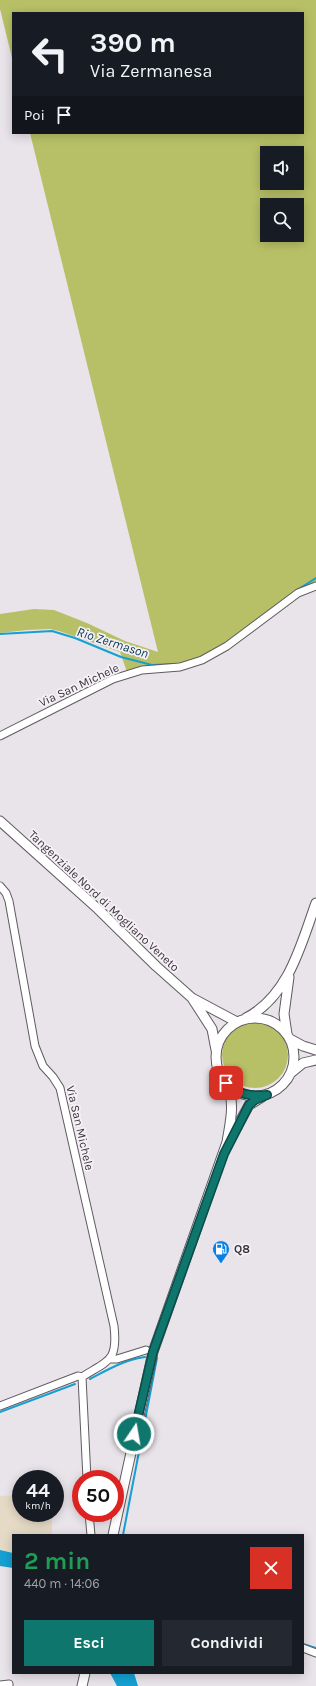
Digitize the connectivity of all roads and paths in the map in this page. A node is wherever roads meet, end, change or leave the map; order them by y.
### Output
1 (316, 586) edge
2 (0, 736) edge
3 (0, 821) edge
4 (0, 886) edge
5 (316, 903) edge
6 (290, 972) junction
7 (192, 998) junction
8 (239, 1021) junction
9 (289, 1037) junction
10 (316, 1050) edge
11 (216, 1051) junction
12 (316, 1060) edge
13 (291, 1073) junction
14 (226, 1083) junction
15 (267, 1095) junction
16 (224, 1154) junction
17 (146, 1350) dead end
18 (111, 1359) junction
19 (82, 1377) junction
20 (0, 1406) edge
21 (87, 1470) edge
22 (90, 1522) edge
23 (91, 1534) edge
24 (113, 1534) edge
25 (304, 1648) edge
26 (316, 1653) edge
27 (85, 1674) edge
28 (9, 1685) edge
29 (0, 1686) edge
30 (82, 1686) edge

1 - 2 street, Via San Michele
3 - 7 main road, Tangenziale Nord di Mogliano Veneto
4 - 18 street, Via San Michele
5 - 6 main road
6 - 8 main road
6 - 9 main road
7 - 8 main road, Tangenziale Nord di Mogliano Veneto
7 - 11 main road, Tangenziale Nord di Mogliano Veneto
8 - 9 main road
8 - 11 main road
9 - 10 main road
9 - 13 main road
11 - 14 main road
12 - 13 main road
13 - 15 main road
14 - 15 main road
14 - 16 main road
15 - 16 main road
16 - 24 main road
17 - 18 street
18 - 19 street
19 - 20 street
19 - 21 street
22 - 23 street
25 - 26 street
27 - 30 main road
28 - 29 street

